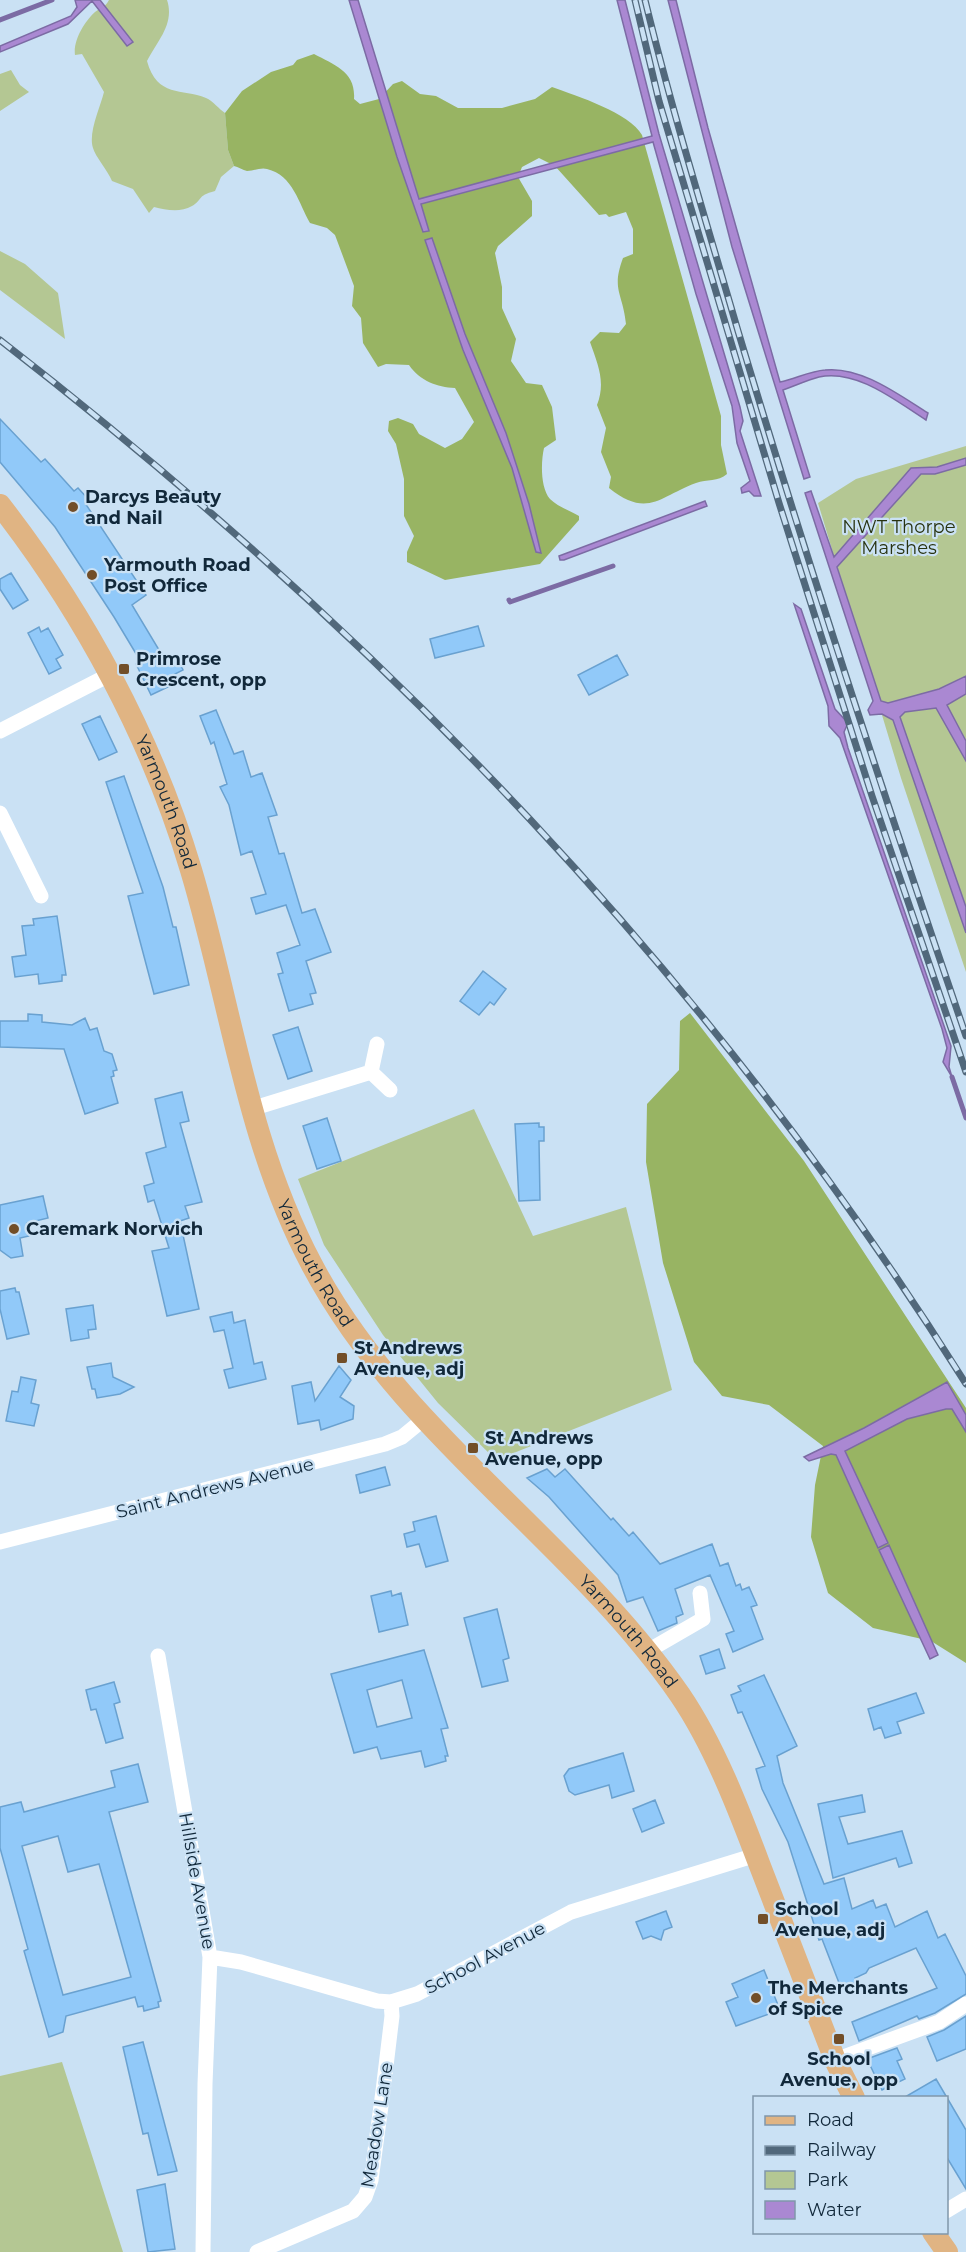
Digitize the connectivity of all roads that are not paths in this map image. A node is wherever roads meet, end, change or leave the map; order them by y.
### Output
1 (0, 505) edge
2 (109, 675) junction
3 (0, 731) edge
4 (0, 813) edge
5 (41, 896) dead end
6 (377, 1044) dead end
7 (371, 1072) junction
8 (390, 1090) dead end
9 (251, 1109) junction
10 (424, 1419) junction
11 (0, 1542) edge
12 (700, 1593) dead end
13 (646, 1652) junction
14 (158, 1656) dead end
15 (756, 1856) junction
16 (210, 1957) junction
17 (391, 2002) junction
18 (966, 2004) edge
19 (835, 2060) junction
20 (853, 2096) edge
21 (966, 2199) edge
22 (948, 2210) edge
23 (934, 2234) edge
24 (203, 2252) edge
25 (257, 2252) edge
26 (947, 2252) edge

1 - 2 main road, Yarmouth Road
2 - 3 street
2 - 9 main road, Yarmouth Road
4 - 5 street
6 - 7 street
7 - 8 street
7 - 9 street
9 - 10 main road, Yarmouth Road
10 - 11 street, Saint Andrews Avenue
10 - 13 main road, Yarmouth Road
12 - 13 street
13 - 15 main road, Yarmouth Road
14 - 16 street, Hillside Avenue
15 - 17 street, School Avenue
15 - 19 main road, Yarmouth Road
16 - 17 street, School Avenue
16 - 24 street, Hillside Avenue
17 - 25 street, Meadow Lane
18 - 19 street
19 - 20 main road, Yarmouth Road
21 - 22 street
23 - 26 main road

